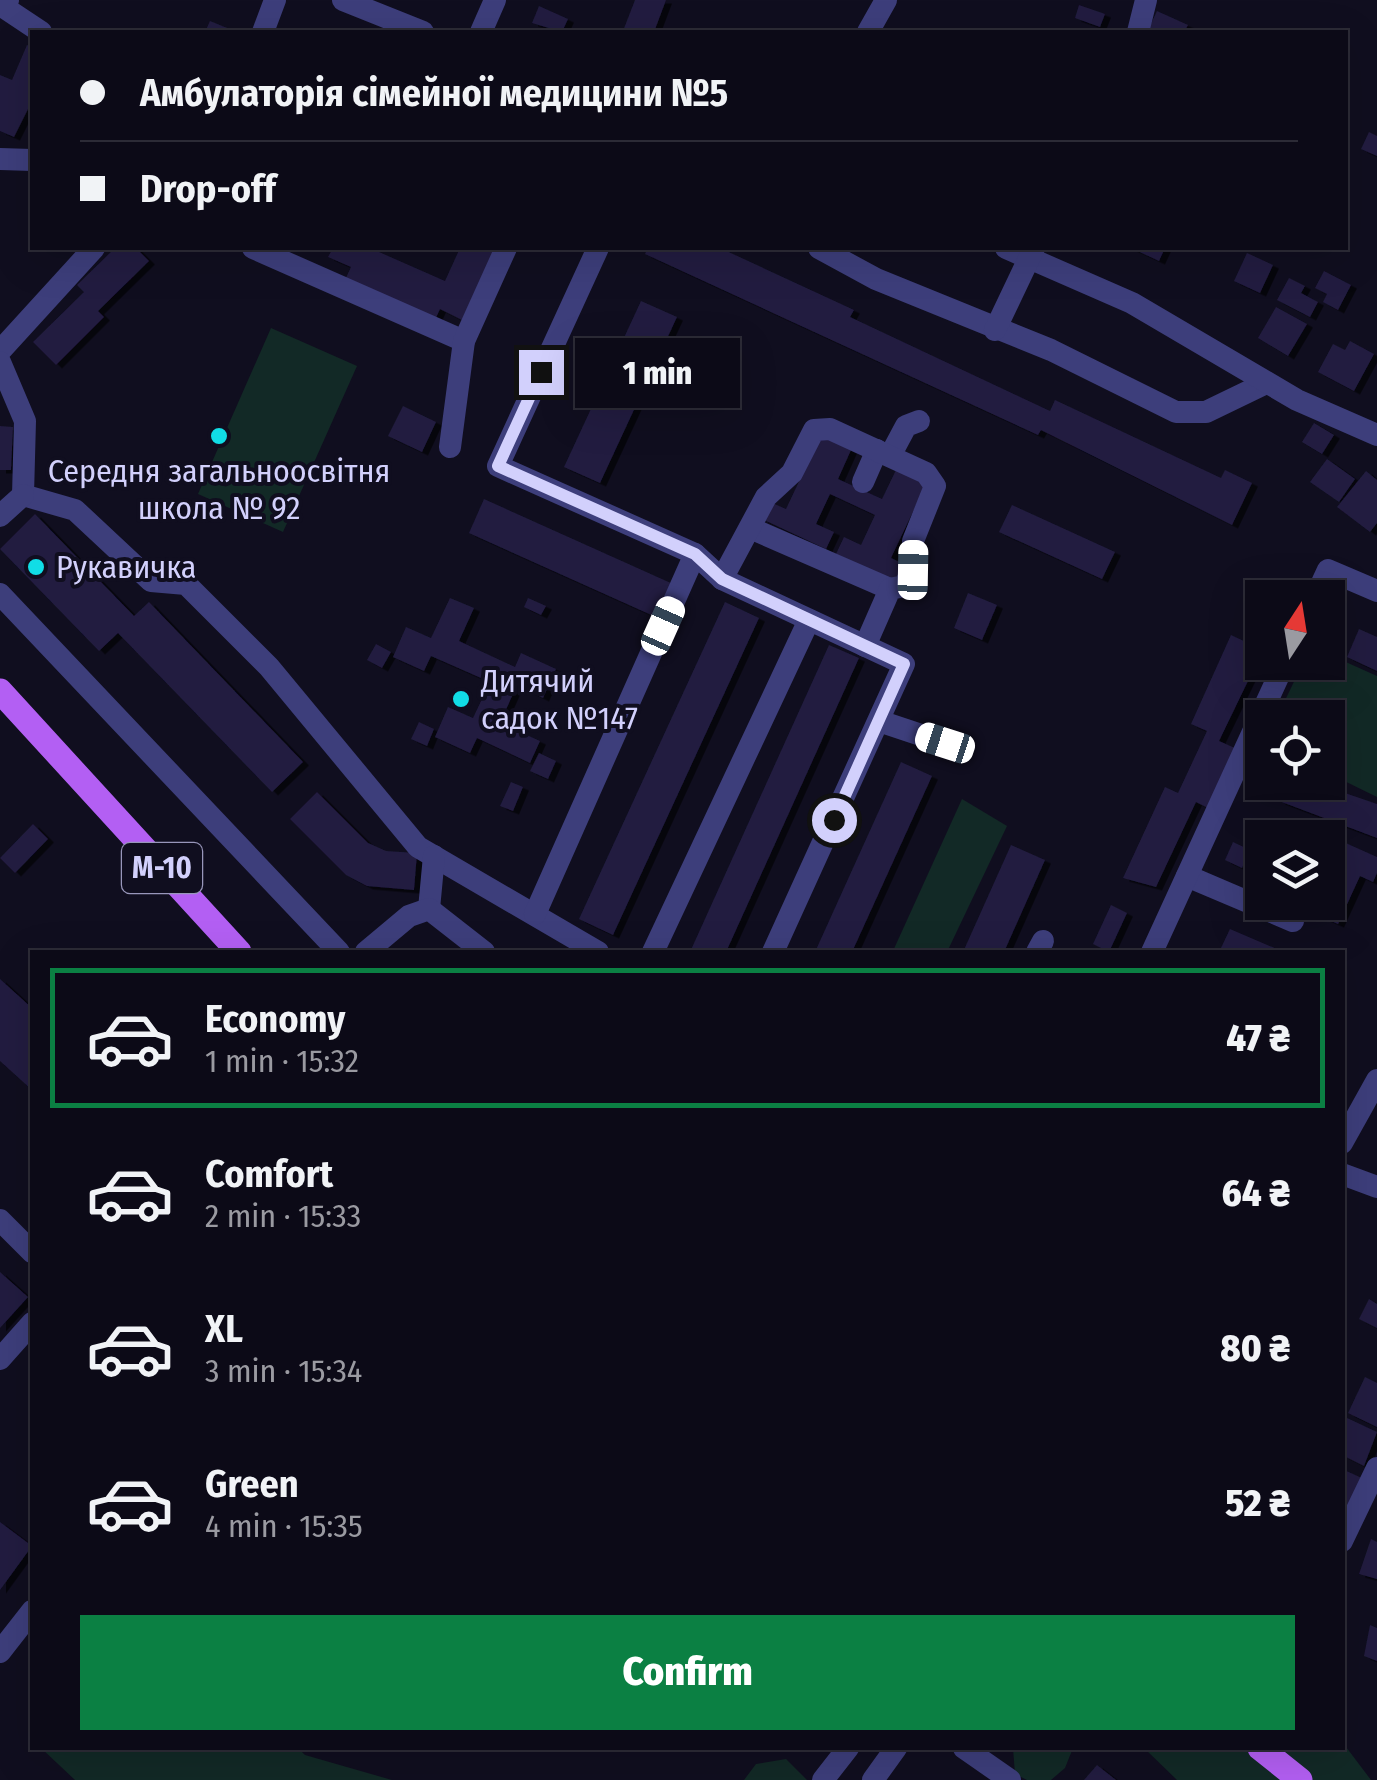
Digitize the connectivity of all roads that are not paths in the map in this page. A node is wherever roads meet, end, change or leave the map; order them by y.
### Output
1 (8, 0) edge
2 (275, 0) edge
3 (343, 0) edge
4 (495, 0) edge
5 (886, 0) edge
6 (1146, 0) edge
7 (38, 30) edge
8 (264, 30) edge
9 (418, 30) edge
10 (481, 30) edge
11 (869, 30) edge
12 (1138, 30) edge
13 (0, 159) edge
14 (30, 160) edge
15 (92, 250) edge
16 (263, 250) edge
17 (505, 250) edge
18 (597, 250) edge
19 (823, 250) edge
20 (1032, 252) edge
21 (298, 257) edge
22 (995, 330) junction
23 (464, 341) junction
24 (0, 351) edge
25 (0, 362) edge
26 (1266, 383) junction
27 (920, 421) dead end
28 (1377, 436) edge
29 (450, 447) dead end
30 (884, 453) junction
31 (862, 482) dead end
32 (23, 495) junction
33 (0, 516) edge
34 (750, 528) junction
35 (695, 554) junction
36 (722, 579) junction
37 (1323, 580) edge
38 (890, 589) junction
39 (1377, 591) edge
40 (0, 594) edge
41 (808, 620) junction
42 (865, 646) junction
43 (1277, 680) edge
44 (0, 692) edge
45 (879, 721) junction
46 (945, 743) dead end
47 (434, 856) junction
48 (1187, 876) junction
49 (429, 909) junction
50 (535, 914) junction
51 (1293, 921) dead end
52 (236, 950) edge
53 (337, 950) edge
54 (368, 950) edge
55 (481, 950) edge
56 (595, 950) edge
57 (654, 950) edge
58 (774, 950) edge
59 (1153, 950) edge
60 (1377, 1080) edge
61 (1345, 1138) edge
62 (1345, 1175) edge
63 (1377, 1187) edge
64 (0, 1220) edge
65 (30, 1250) edge
66 (30, 1325) edge
67 (0, 1359) edge
68 (1377, 1468) edge
69 (1345, 1535) edge
70 (30, 1613) edge
71 (0, 1652) edge
72 (847, 1750) edge
73 (895, 1750) edge
74 (967, 1750) edge
75 (1262, 1750) edge
76 (829, 1779) edge
77 (874, 1780) edge
78 (1010, 1780) edge
79 (1300, 1780) edge

1 - 7 street
2 - 8 street
3 - 9 street
4 - 10 street
5 - 11 street
6 - 12 street
13 - 14 street
15 - 24 street
16 - 21 street
17 - 23 street
18 - 35 street
19 - 22 street
20 - 22 street
20 - 26 street
21 - 23 street
22 - 26 street
23 - 29 street
25 - 32 street
26 - 28 street
27 - 30 street
30 - 31 street
30 - 34 street
30 - 38 street
32 - 33 street
32 - 47 street
34 - 36 street
34 - 38 street
35 - 36 street
35 - 50 street
36 - 41 street
37 - 39 street
38 - 42 street
40 - 53 street
41 - 42 street
41 - 57 street
42 - 45 street
43 - 48 street
44 - 52 main road, М-10
45 - 46 street
45 - 58 street
47 - 49 street
47 - 50 street
48 - 51 street
48 - 59 street
49 - 54 street
49 - 55 street
50 - 56 street
60 - 61 street
62 - 63 street
64 - 65 street
66 - 67 street
68 - 69 street
70 - 71 street
72 - 76 street
73 - 77 street
74 - 78 street
75 - 79 main road

